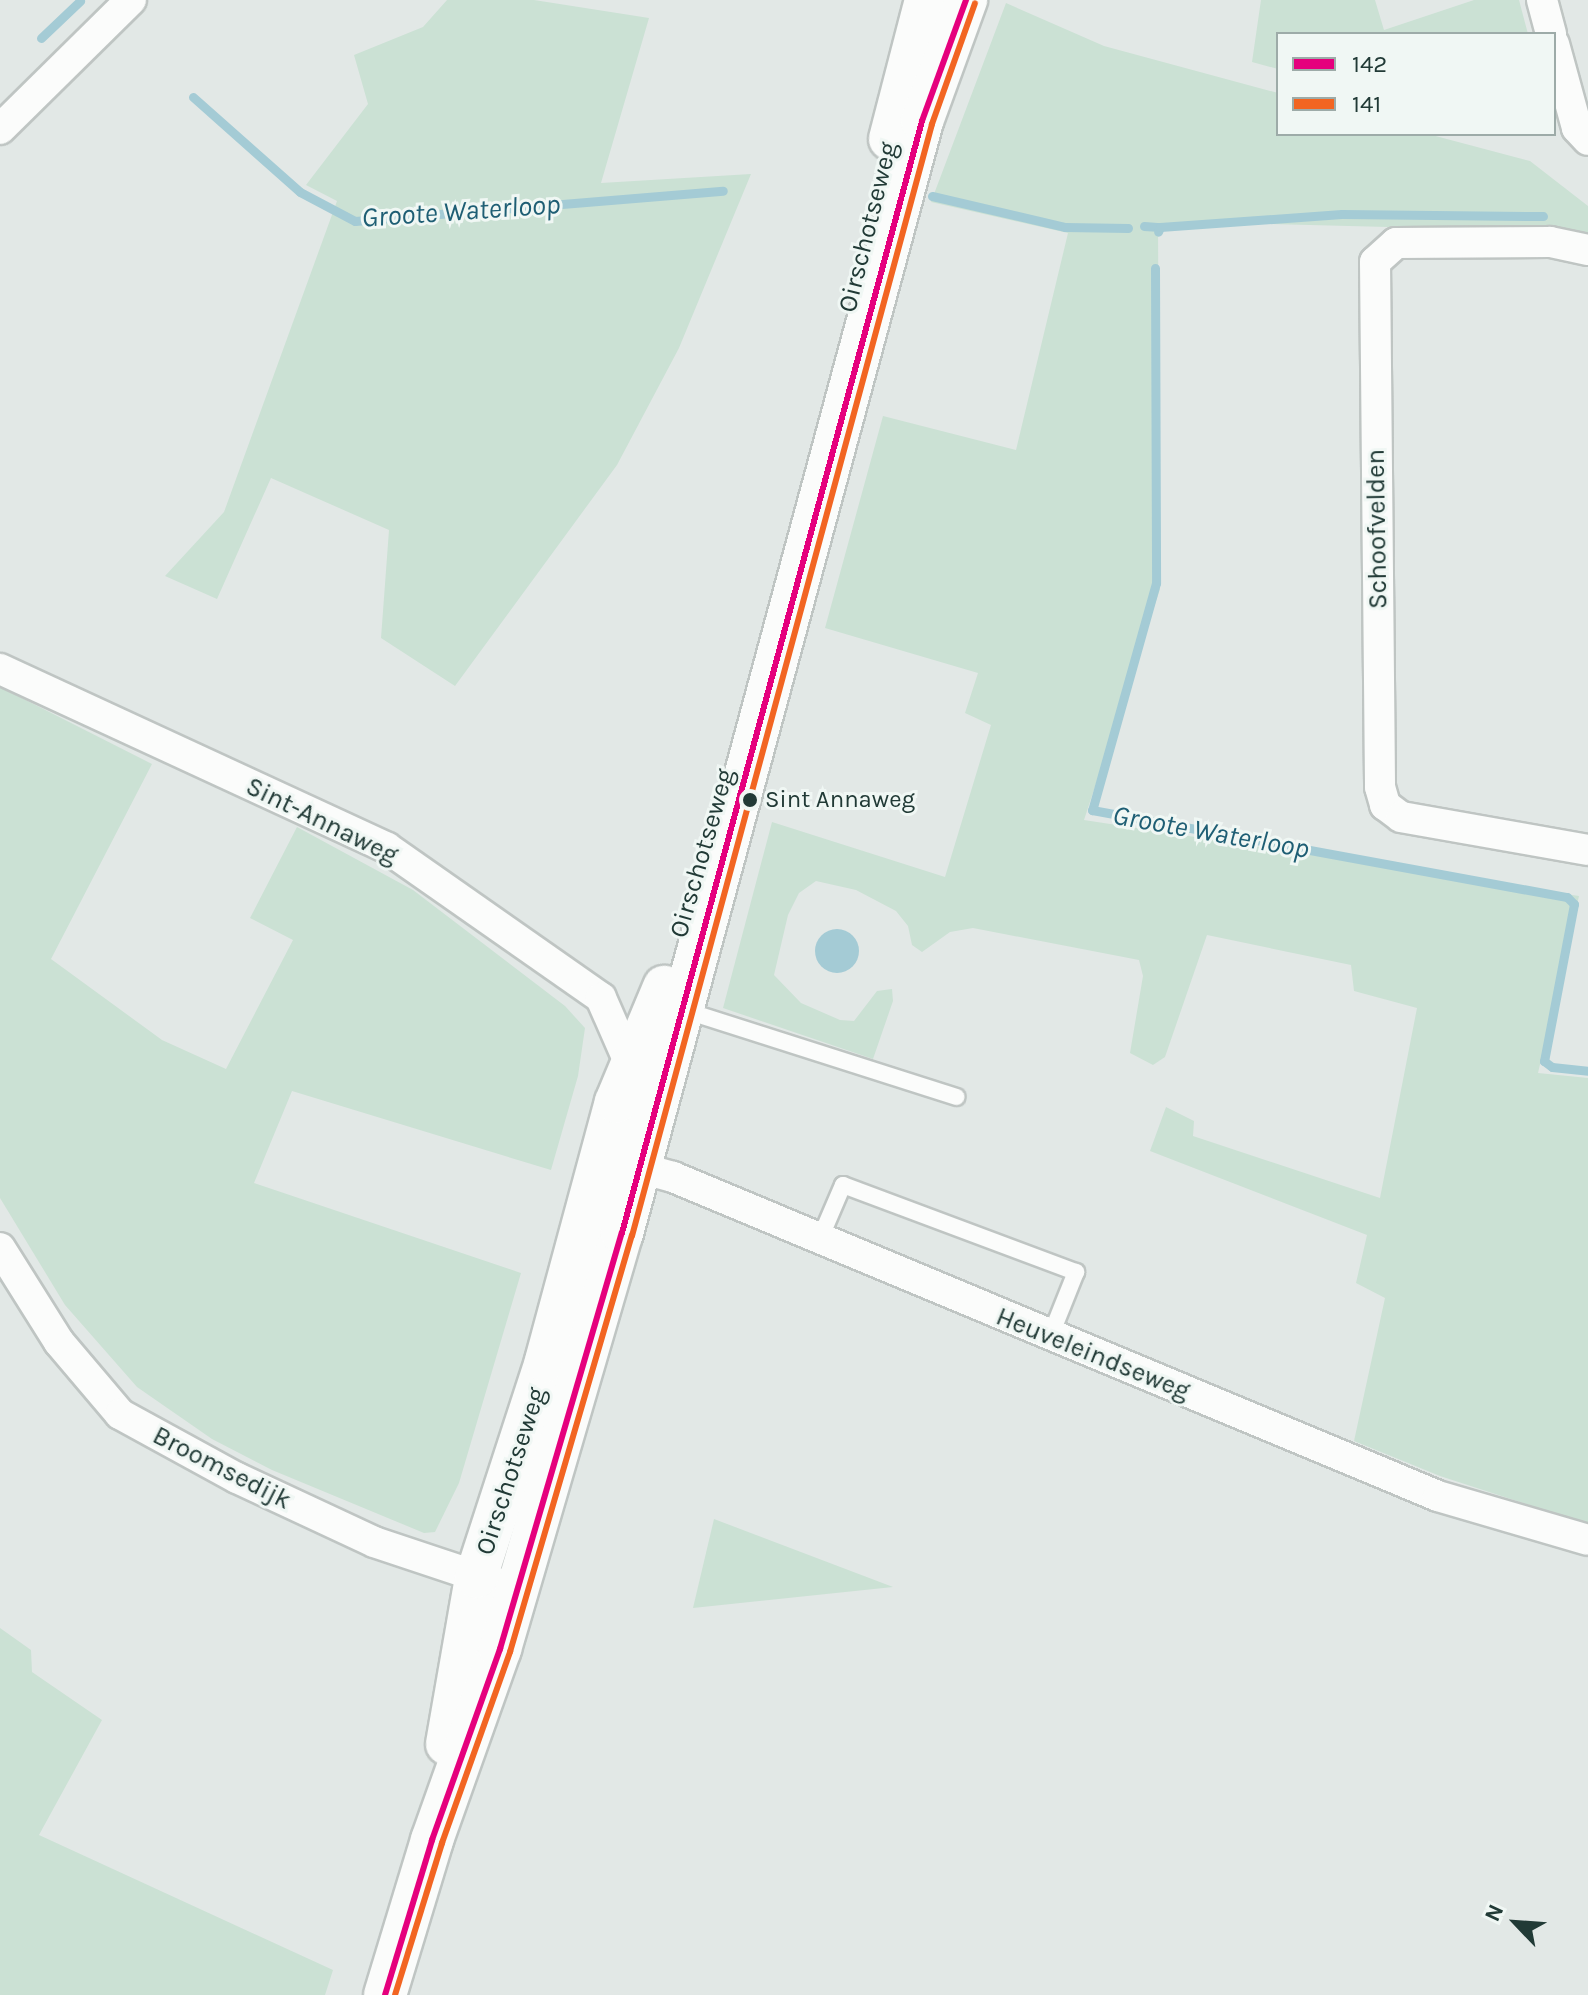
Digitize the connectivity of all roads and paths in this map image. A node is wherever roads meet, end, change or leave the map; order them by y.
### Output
1 (131, 0) edge
2 (926, 0) edge
3 (966, 0) edge
4 (1542, 0) edge
5 (1550, 32) edge
6 (1556, 51) edge
7 (0, 129) edge
8 (1588, 140) edge
9 (1588, 250) edge
10 (0, 669) edge
11 (1588, 850) edge
12 (669, 1006) junction
13 (630, 1064) junction
14 (956, 1097) dead end
15 (621, 1163) junction
16 (819, 1241) junction
17 (0, 1248) edge
18 (1050, 1337) junction
19 (1588, 1540) edge
20 (476, 1577) junction
21 (518, 1590) junction
22 (432, 1840) junction
23 (385, 1995) edge

1 - 7 street
2 - 12 main road, Oirschotseweg
3 - 12 main road, Oirschotseweg
4 - 5 street
6 - 8 street
9 - 11 street, Schoofvelden
10 - 13 street, Sint-Annaweg
12 - 13 main road, Oirschotseweg
12 - 14 lane
12 - 15 main road, Oirschotseweg
13 - 15 main road, Oirschotseweg
15 - 16 street, Heuveleindseweg
15 - 20 main road, Oirschotseweg
15 - 21 main road, Oirschotseweg
16 - 18 street, Heuveleindseweg
16 - 18 lane
17 - 20 street, Broomsedijk
18 - 19 street, Heuveleindseweg
20 - 21 street, Broomsedijk
20 - 22 main road, Oirschotseweg
21 - 22 main road, Oirschotseweg
22 - 23 main road, Oirschotseweg

